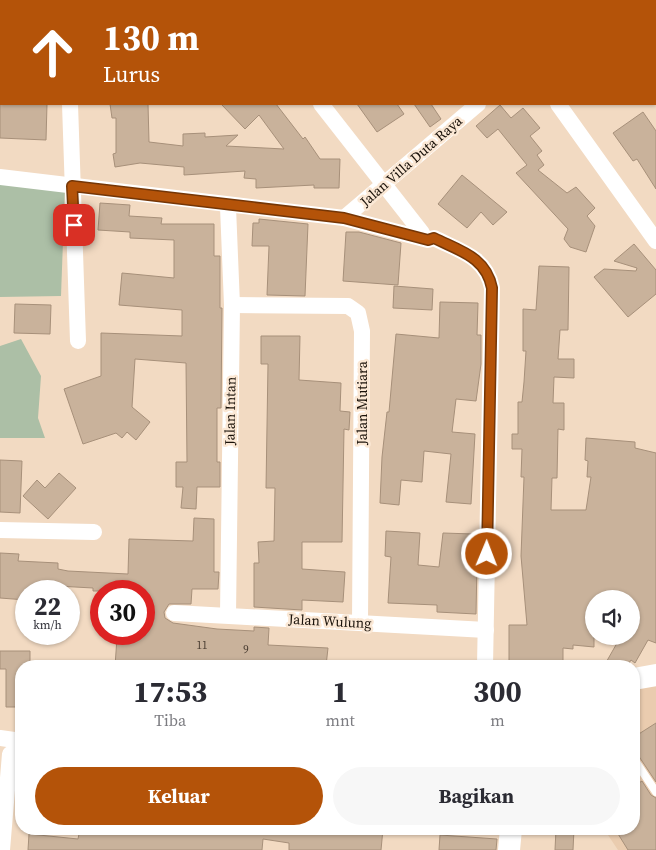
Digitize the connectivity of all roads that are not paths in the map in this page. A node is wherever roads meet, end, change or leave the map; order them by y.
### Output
1 (70, 105) edge
2 (322, 105) edge
3 (477, 105) edge
4 (559, 105) edge
5 (0, 177) edge
6 (386, 184) junction
7 (72, 186) junction
8 (228, 207) dead end
9 (344, 218) junction
10 (428, 236) junction
11 (654, 236) edge
12 (232, 305) junction
13 (78, 341) dead end
14 (0, 530) edge
15 (94, 532) dead end
16 (174, 613) dead end
17 (228, 615) junction
18 (360, 622) junction
19 (486, 630) junction
20 (485, 660) edge
21 (656, 675) edge
22 (640, 678) edge
23 (0, 738) edge
24 (15, 740) edge
25 (10, 754) edge
26 (640, 768) edge
27 (656, 792) edge
28 (510, 835) edge
29 (2, 850) edge
30 (509, 850) edge

1 - 7 street
2 - 6 street
3 - 6 street, Jalan Villa Duta Raya
4 - 11 street
5 - 7 street
6 - 9 street, Jalan Villa Duta Raya
6 - 10 street
7 - 9 street
7 - 13 street
8 - 12 street, Jalan Intan
9 - 10 street
10 - 19 street
12 - 17 street, Jalan Intan
12 - 18 street, Jalan Mutiara
14 - 15 street
16 - 17 street, Jalan Wulung
17 - 18 street, Jalan Wulung
18 - 19 street, Jalan Wulung
19 - 20 street
21 - 22 street
23 - 24 street
25 - 29 street
26 - 27 lane
28 - 30 street

